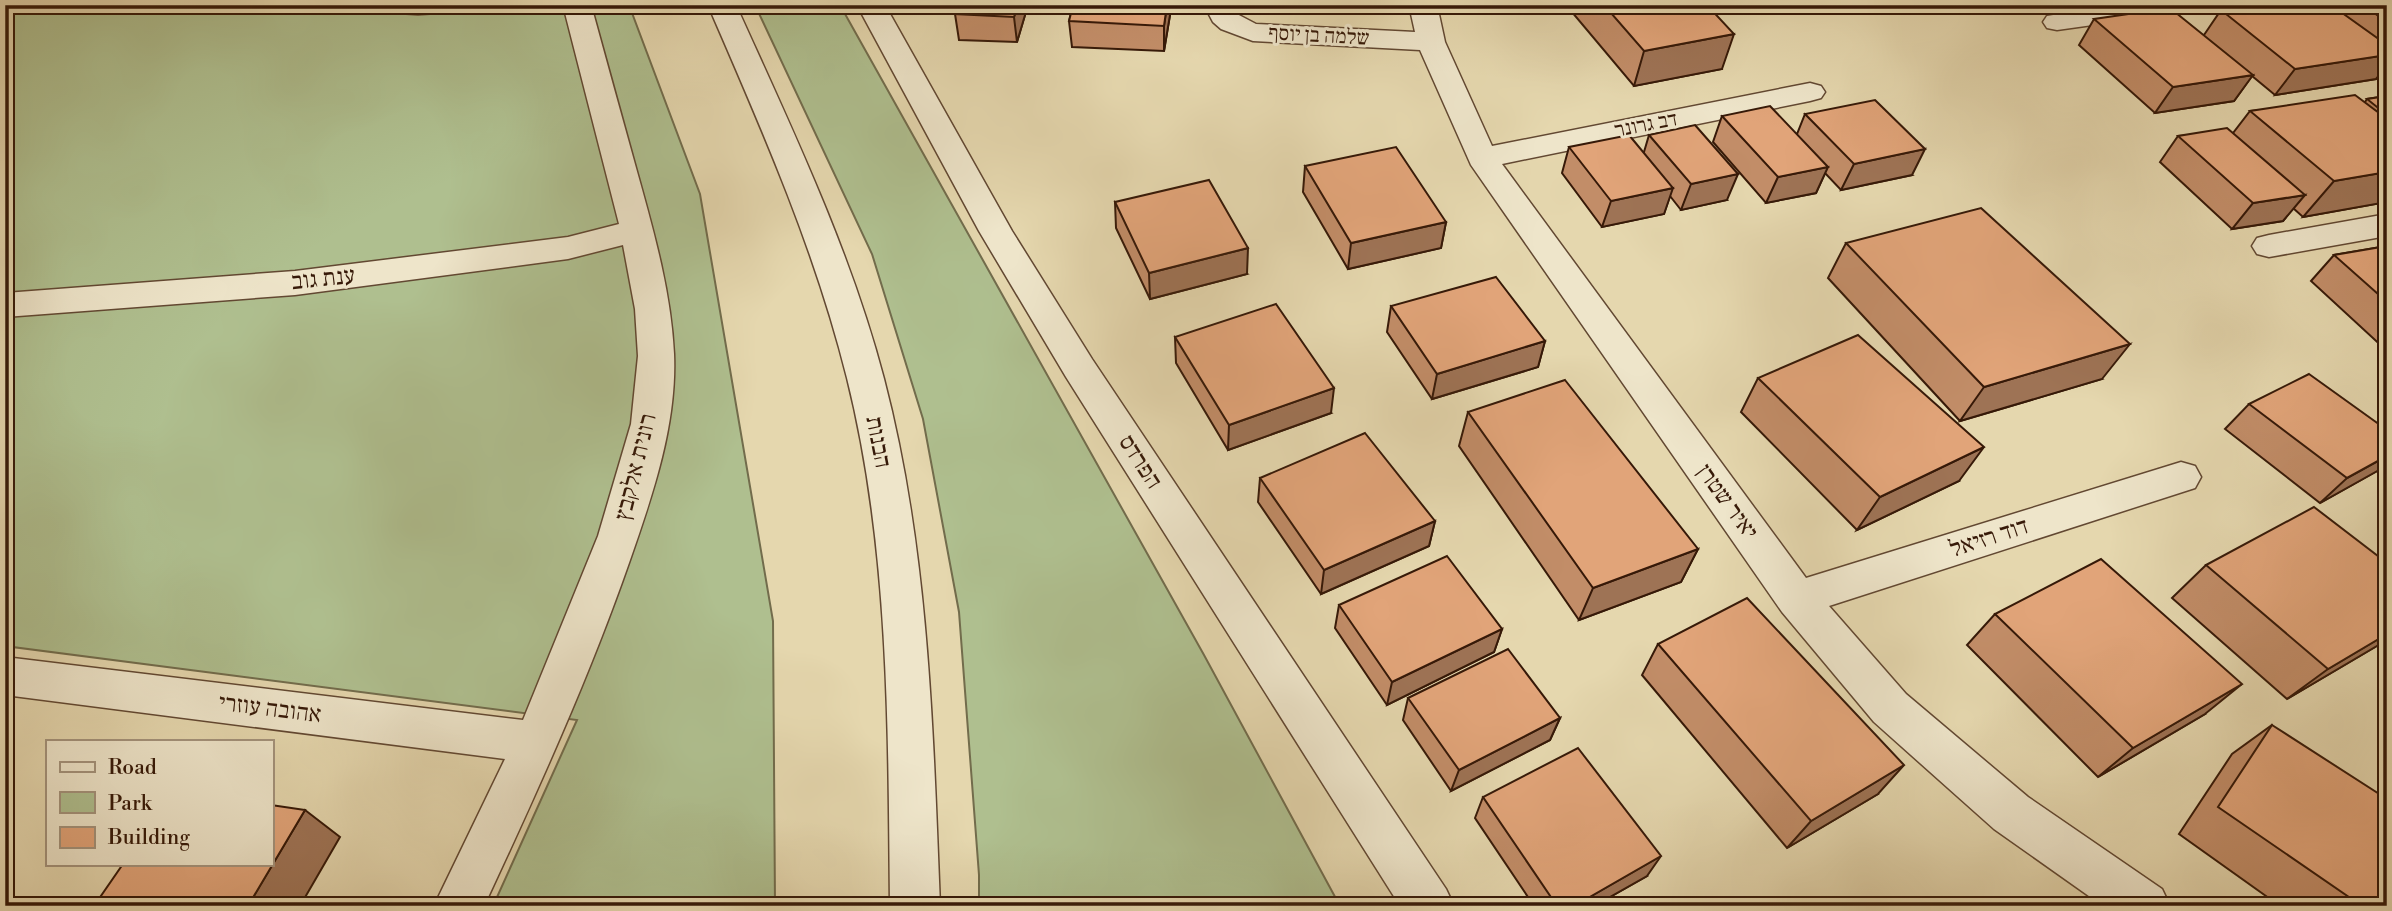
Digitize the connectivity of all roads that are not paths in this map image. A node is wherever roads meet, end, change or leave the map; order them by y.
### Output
1 (403, 5) edge
2 (433, 5) edge
3 (577, 5) edge
4 (722, 5) edge
5 (871, 5) edge
6 (1218, 5) edge
7 (1423, 5) edge
8 (2178, 5) edge
9 (2057, 22) dead end
10 (1432, 42) junction
11 (1810, 92) dead end
12 (1482, 158) junction
13 (2387, 225) edge
14 (637, 230) junction
15 (2269, 246) dead end
16 (5, 305) edge
17 (2181, 477) dead end
18 (1797, 599) junction
19 (5, 676) edge
20 (535, 742) junction
21 (459, 906) edge
22 (915, 906) edge
23 (1429, 906) edge
24 (2145, 906) edge

1 - 2 street
3 - 14 street, רונית אלקבץ
4 - 22 street, הבנות
5 - 23 street, הפרדס
6 - 10 street, שלמה בן יוסף
7 - 10 street, יאיר שטרן
8 - 9 street
10 - 12 street, יאיר שטרן
11 - 12 street, דב גרונר
12 - 18 street, יאיר שטרן
13 - 15 street
14 - 16 street, ענת גוב
14 - 20 street, רונית אלקבץ
17 - 18 street, דוד רזיאל
18 - 24 street, יאיר שטרן
19 - 20 street, אהובה עוזרי
20 - 21 street, רונית אלקבץ

